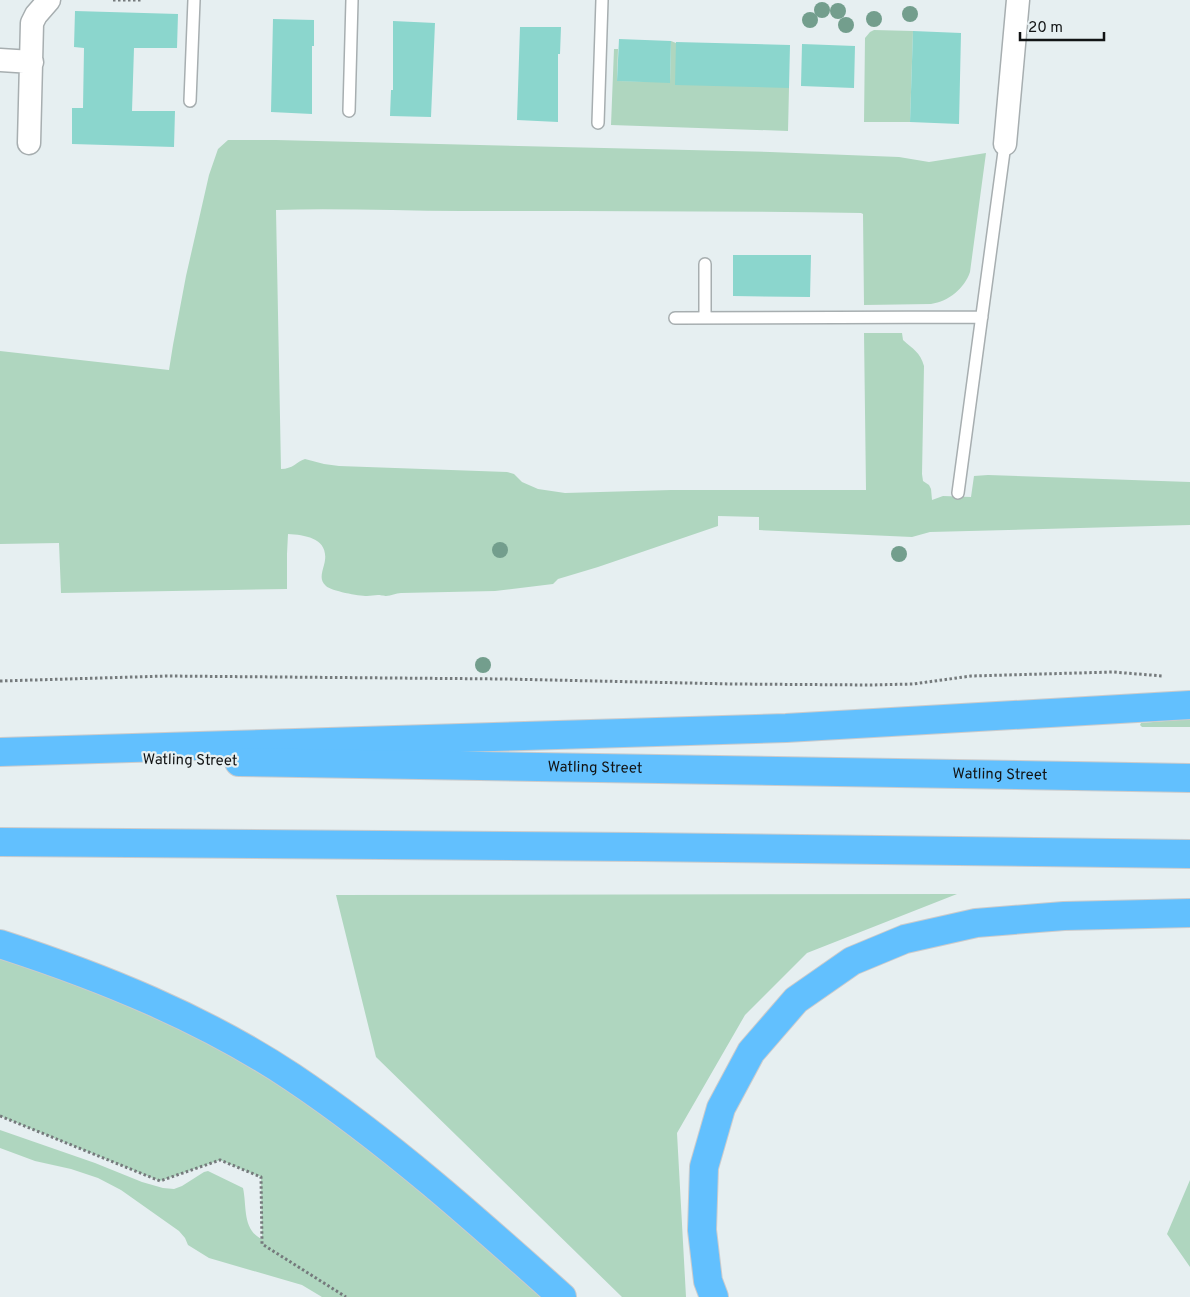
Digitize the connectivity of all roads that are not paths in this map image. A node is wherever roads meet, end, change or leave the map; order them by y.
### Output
1 (49, 0) edge
2 (194, 0) edge
3 (352, 0) edge
4 (602, 0) edge
5 (1018, 0) edge
6 (0, 60) edge
7 (32, 62) junction
8 (190, 101) dead end
9 (348, 110) dead end
10 (598, 123) dead end
11 (29, 143) dead end
12 (1005, 144) joint
13 (705, 264) dead end
14 (982, 317) junction
15 (675, 318) dead end
16 (705, 318) junction
17 (958, 494) dead end
18 (1190, 705) edge
19 (0, 752) edge
20 (0, 758) edge
21 (1190, 778) edge
22 (0, 842) edge
23 (1190, 854) edge
24 (1190, 913) edge
25 (0, 944) edge
26 (562, 1297) edge
27 (714, 1297) edge

1 - 7 street
2 - 8 lane
3 - 9 lane
4 - 10 lane
5 - 12 street
6 - 7 street
7 - 11 street
12 - 14 lane
13 - 16 lane
14 - 16 lane
14 - 17 lane
15 - 16 lane
18 - 19 highway
20 - 21 highway, Watling Street
22 - 23 highway
24 - 27 highway
25 - 26 highway

